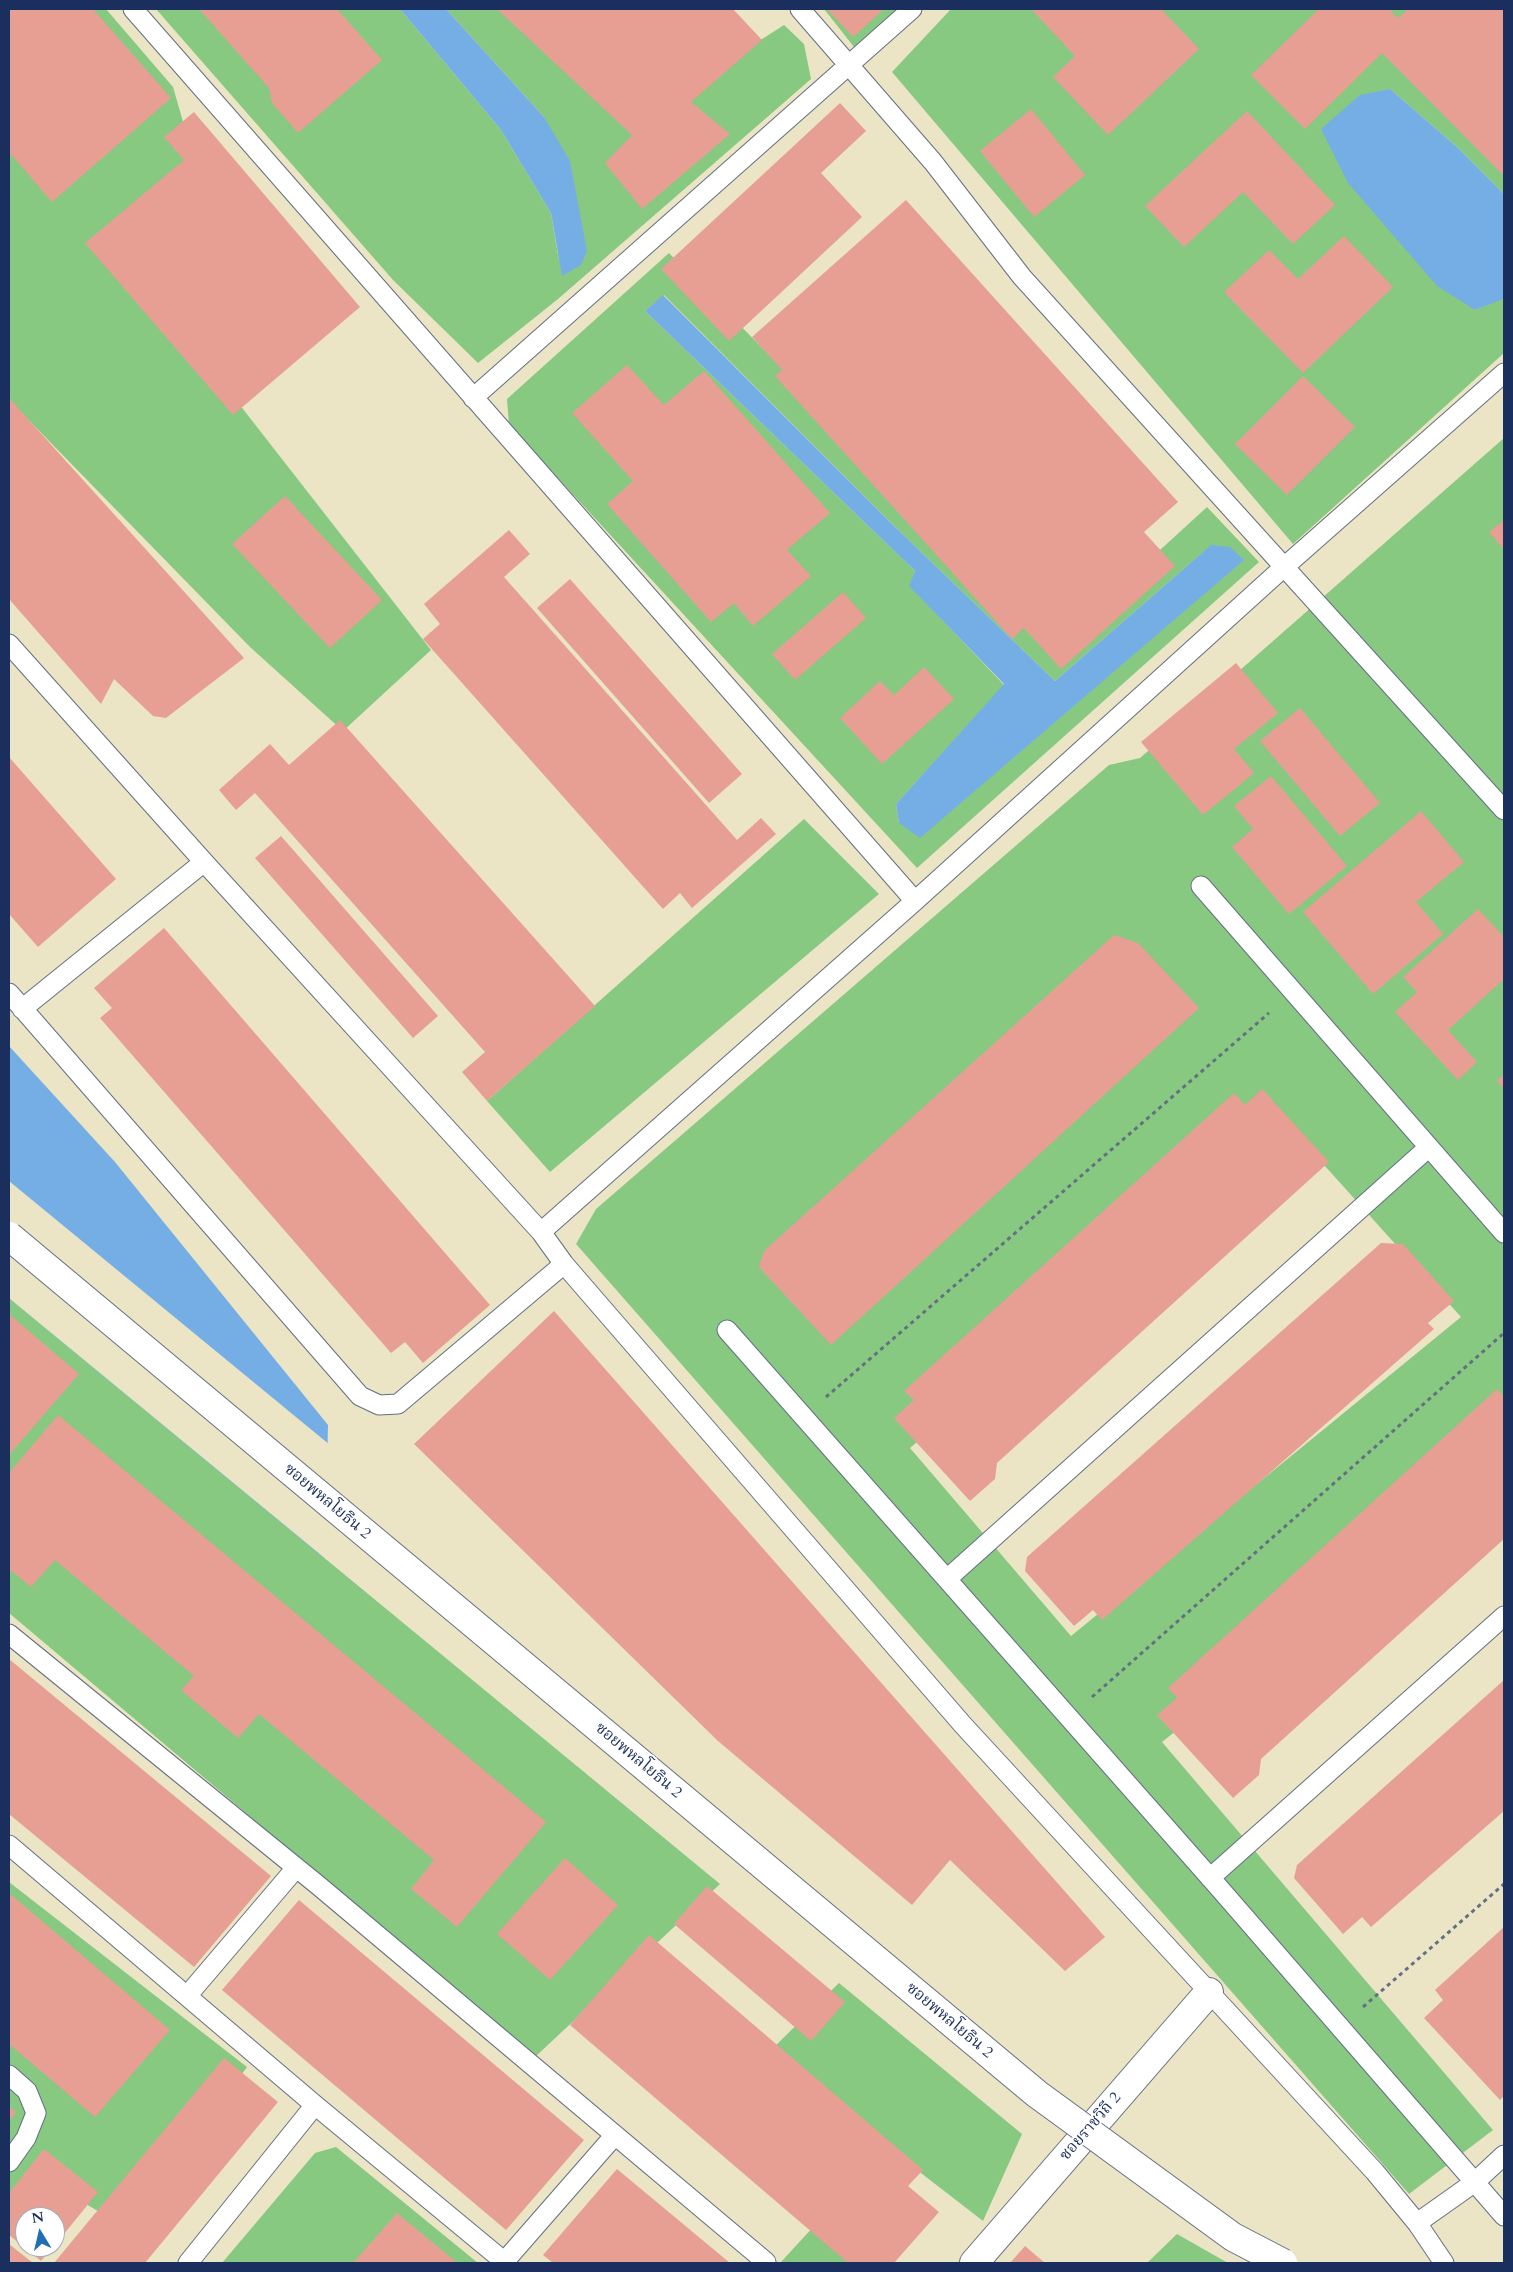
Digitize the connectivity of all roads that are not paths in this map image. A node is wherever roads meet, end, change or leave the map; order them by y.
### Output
1 (133, 9) edge
2 (800, 9) edge
3 (912, 9) edge
4 (850, 64) junction
5 (1504, 373) edge
6 (473, 398) junction
7 (1284, 567) junction
8 (9, 644) edge
9 (1504, 810) edge
10 (204, 862) junction
11 (1201, 886) dead end
12 (915, 901) junction
13 (9, 993) edge
14 (22, 1009) junction
15 (1429, 1147) junction
16 (541, 1232) junction
17 (1504, 1233) edge
18 (9, 1236) edge
19 (564, 1264) junction
20 (726, 1330) dead end
21 (947, 1579) junction
22 (1504, 1616) edge
23 (9, 1634) edge
24 (9, 1845) edge
25 (296, 1868) junction
26 (1210, 1878) junction
27 (1209, 1992) junction
28 (187, 1996) junction
29 (9, 2075) edge
30 (315, 2105) junction
31 (615, 2135) junction
32 (1504, 2155) edge
33 (9, 2162) edge
34 (1475, 2182) junction
35 (1504, 2216) edge
36 (1417, 2223) junction
37 (766, 2262) dead end
38 (188, 2263) edge
39 (505, 2263) edge
40 (974, 2263) edge
41 (1283, 2263) edge
42 (1444, 2263) edge

1 - 6 lane
2 - 4 lane
3 - 4 lane
4 - 6 lane
4 - 7 lane
5 - 7 lane
6 - 12 lane
7 - 9 lane
7 - 12 lane
8 - 10 lane
10 - 14 lane
10 - 16 lane
11 - 15 lane
12 - 16 lane
13 - 14 lane
14 - 19 lane
15 - 17 lane
15 - 21 lane
16 - 19 lane
18 - 41 street, ซอยพหลโยธิน 2, bridge
19 - 27 lane
20 - 21 lane
21 - 26 lane
22 - 26 lane
23 - 25 lane
24 - 28 lane
25 - 28 lane
25 - 31 lane
26 - 34 lane
27 - 36 lane
27 - 40 street, ซอยราชวิถี 2
28 - 30 lane
29 - 33 lane
30 - 38 lane
30 - 39 lane
31 - 37 lane
31 - 39 lane
32 - 34 lane
34 - 35 lane
34 - 36 lane
36 - 42 lane

